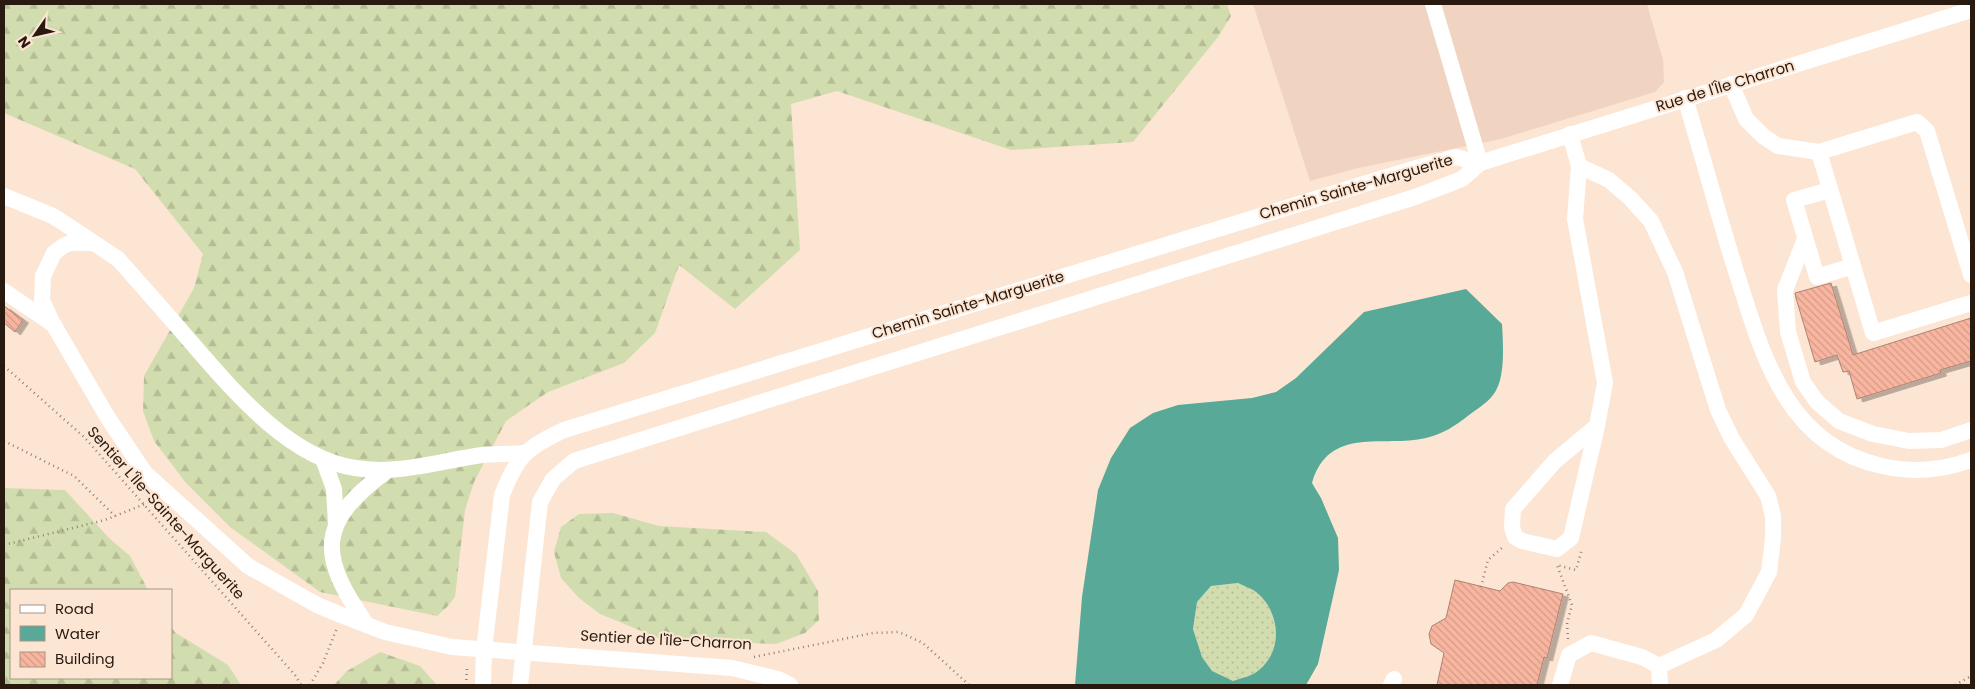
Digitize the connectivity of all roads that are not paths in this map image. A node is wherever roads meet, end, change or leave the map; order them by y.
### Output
1 (1433, 4) edge
2 (1969, 11) edge
3 (1731, 84) junction
4 (1685, 98) junction
5 (1570, 134) junction
6 (1819, 152) junction
7 (1480, 163) junction
8 (1579, 166) junction
9 (1830, 190) junction
10 (4, 196) edge
11 (1805, 239) junction
12 (94, 243) junction
13 (1853, 266) junction
14 (1971, 275) edge
15 (4, 291) edge
16 (1971, 303) edge
17 (54, 325) junction
18 (1597, 426) junction
19 (1971, 430) edge
20 (524, 453) junction
21 (323, 459) junction
22 (1971, 460) edge
23 (388, 470) junction
24 (336, 524) junction
25 (367, 625) junction
26 (484, 650) junction
27 (522, 653) junction
28 (1660, 666) junction
29 (484, 685) edge
30 (520, 685) edge
31 (790, 685) edge
32 (1560, 685) edge
33 (1660, 685) edge

1 - 7 street
2 - 3 street, Rue de l'Île Charron
3 - 4 street, Rue de l'Île Charron
3 - 6 street
4 - 5 street, Rue de l'Île Charron
4 - 22 street
5 - 7 street, Rue de l'Île Charron
5 - 8 street
6 - 9 street
6 - 14 street
7 - 20 street, Chemin Sainte-Marguerite
7 - 27 street, Chemin Sainte-Marguerite
8 - 18 street
8 - 28 street
9 - 11 street
9 - 13 street
10 - 12 street
11 - 13 street
11 - 19 street
12 - 17 street
12 - 21 street
13 - 16 street
15 - 17 street
17 - 25 street
18 - 18 street
20 - 23 street
20 - 26 street, Chemin Sainte-Marguerite
21 - 23 street
21 - 24 street
23 - 24 street
24 - 25 street
25 - 26 street
26 - 27 street
26 - 29 street, Chemin Sainte-Marguerite
27 - 30 street, Chemin Sainte-Marguerite
27 - 31 street
28 - 32 street
28 - 33 street

